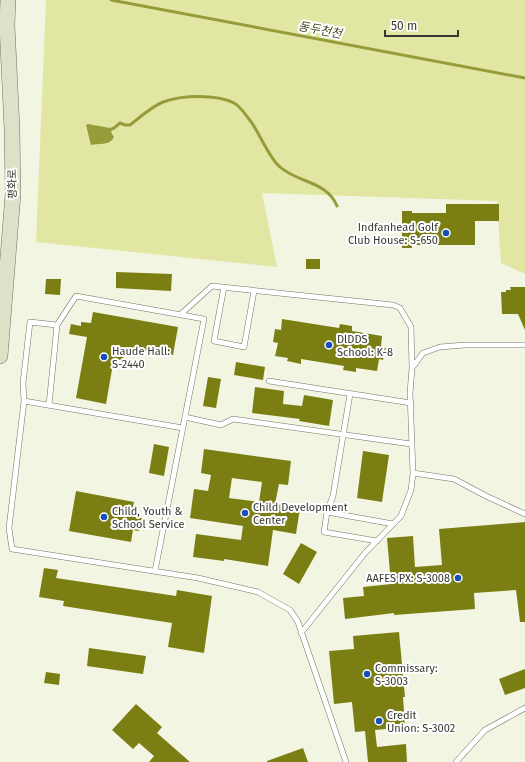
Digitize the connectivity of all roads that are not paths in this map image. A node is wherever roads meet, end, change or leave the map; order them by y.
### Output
1 (7, 6) edge
2 (224, 287) junction
3 (254, 291) junction
4 (180, 314) junction
5 (57, 325) junction
6 (525, 345) edge
7 (0, 356) edge
8 (412, 368) junction
9 (269, 381) dead end
10 (350, 394) junction
11 (24, 401) junction
12 (411, 403) junction
13 (49, 405) junction
14 (185, 417) junction
15 (183, 428) junction
16 (343, 435) junction
17 (412, 444) junction
18 (413, 473) junction
19 (327, 512) junction
20 (525, 514) edge
21 (393, 524) junction
22 (377, 541) junction
23 (155, 571) junction
24 (301, 633) junction
25 (525, 708) edge
26 (346, 762) edge
27 (456, 762) edge

1 - 7 main road, 평화로
2 - 3 lane
2 - 3 lane
2 - 4 lane
3 - 8 lane
4 - 5 lane
4 - 14 lane
5 - 11 lane
5 - 13 lane
6 - 8 lane
8 - 12 lane
9 - 10 lane
10 - 12 lane
10 - 16 lane
11 - 13 lane
11 - 23 lane
12 - 17 lane
13 - 15 lane
14 - 15 lane
14 - 16 lane
15 - 23 lane
16 - 17 lane
16 - 19 lane
17 - 18 lane
18 - 20 lane
18 - 21 lane
19 - 21 lane
19 - 22 lane
21 - 22 lane
22 - 24 lane
23 - 24 lane
24 - 26 lane
25 - 27 lane

